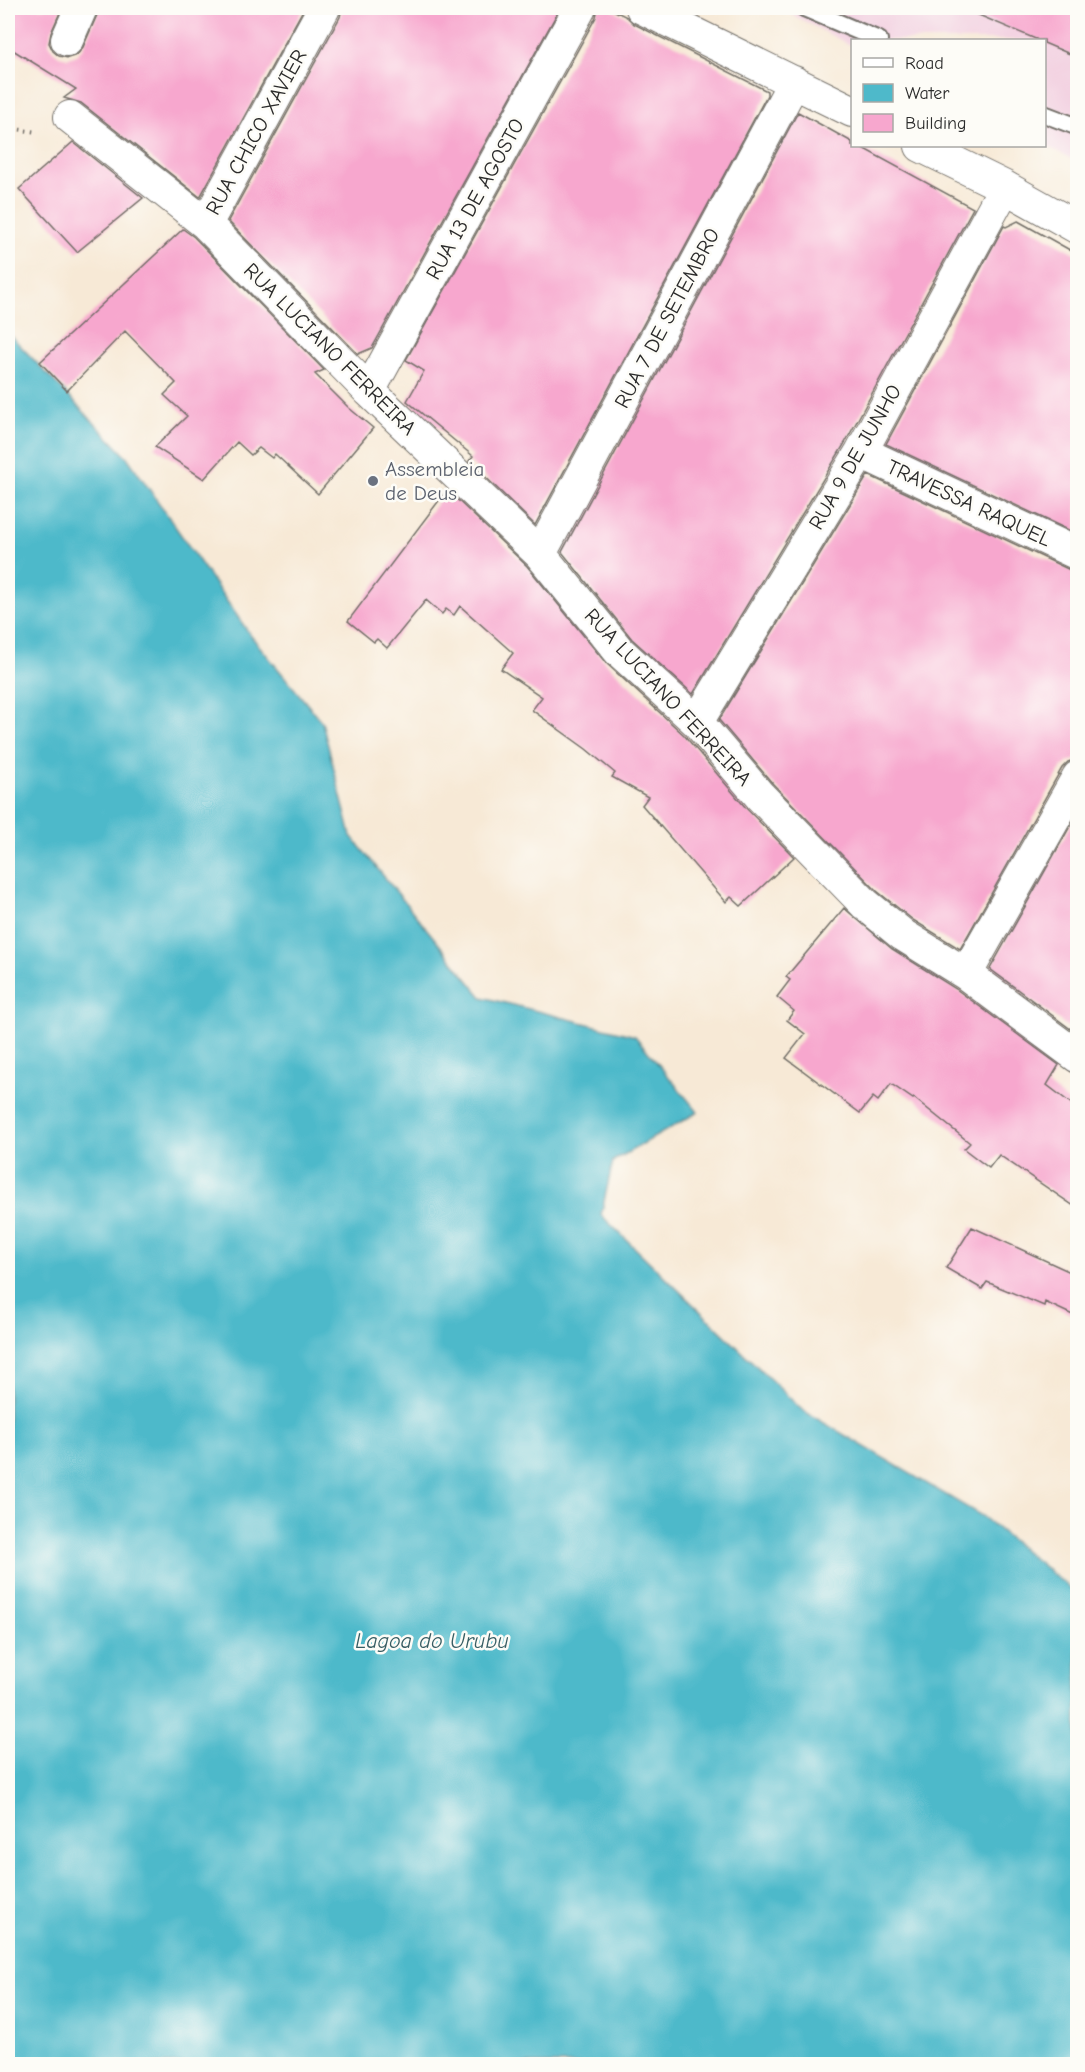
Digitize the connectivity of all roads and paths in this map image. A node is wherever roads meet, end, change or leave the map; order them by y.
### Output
1 (81, 8) edge
2 (324, 8) edge
3 (580, 8) edge
4 (642, 8) edge
5 (804, 8) edge
6 (877, 39) edge
7 (67, 40) dead end
8 (794, 82) junction
9 (851, 110) edge
10 (1046, 115) edge
11 (70, 117) dead end
12 (1077, 127) edge
13 (923, 147) edge
14 (1005, 187) junction
15 (206, 224) junction
16 (1077, 228) edge
17 (369, 391) junction
18 (861, 452) junction
19 (540, 554) junction
20 (1077, 554) edge
21 (697, 722) junction
22 (1077, 777) edge
23 (966, 974) junction
24 (1077, 1057) edge

1 - 7 street
2 - 15 street, RUA CHICO XAVIER
3 - 17 street, RUA 13 DE AGOSTO
4 - 8 street
5 - 6 lane
8 - 9 street
8 - 19 street, RUA 7 DE SETEMBRO
10 - 12 lane
11 - 15 street, RUA LUCIANO FERREIRA
13 - 14 street
14 - 16 street
14 - 18 street, RUA 9 DE JUNHO
15 - 17 street, RUA LUCIANO FERREIRA
17 - 19 street, RUA LUCIANO FERREIRA
18 - 20 street, TRAVESSA RAQUEL
18 - 21 street, RUA 9 DE JUNHO
19 - 21 street, RUA LUCIANO FERREIRA
21 - 23 street, RUA LUCIANO FERREIRA
22 - 23 street
23 - 24 street, RUA LUCIANO FERREIRA

